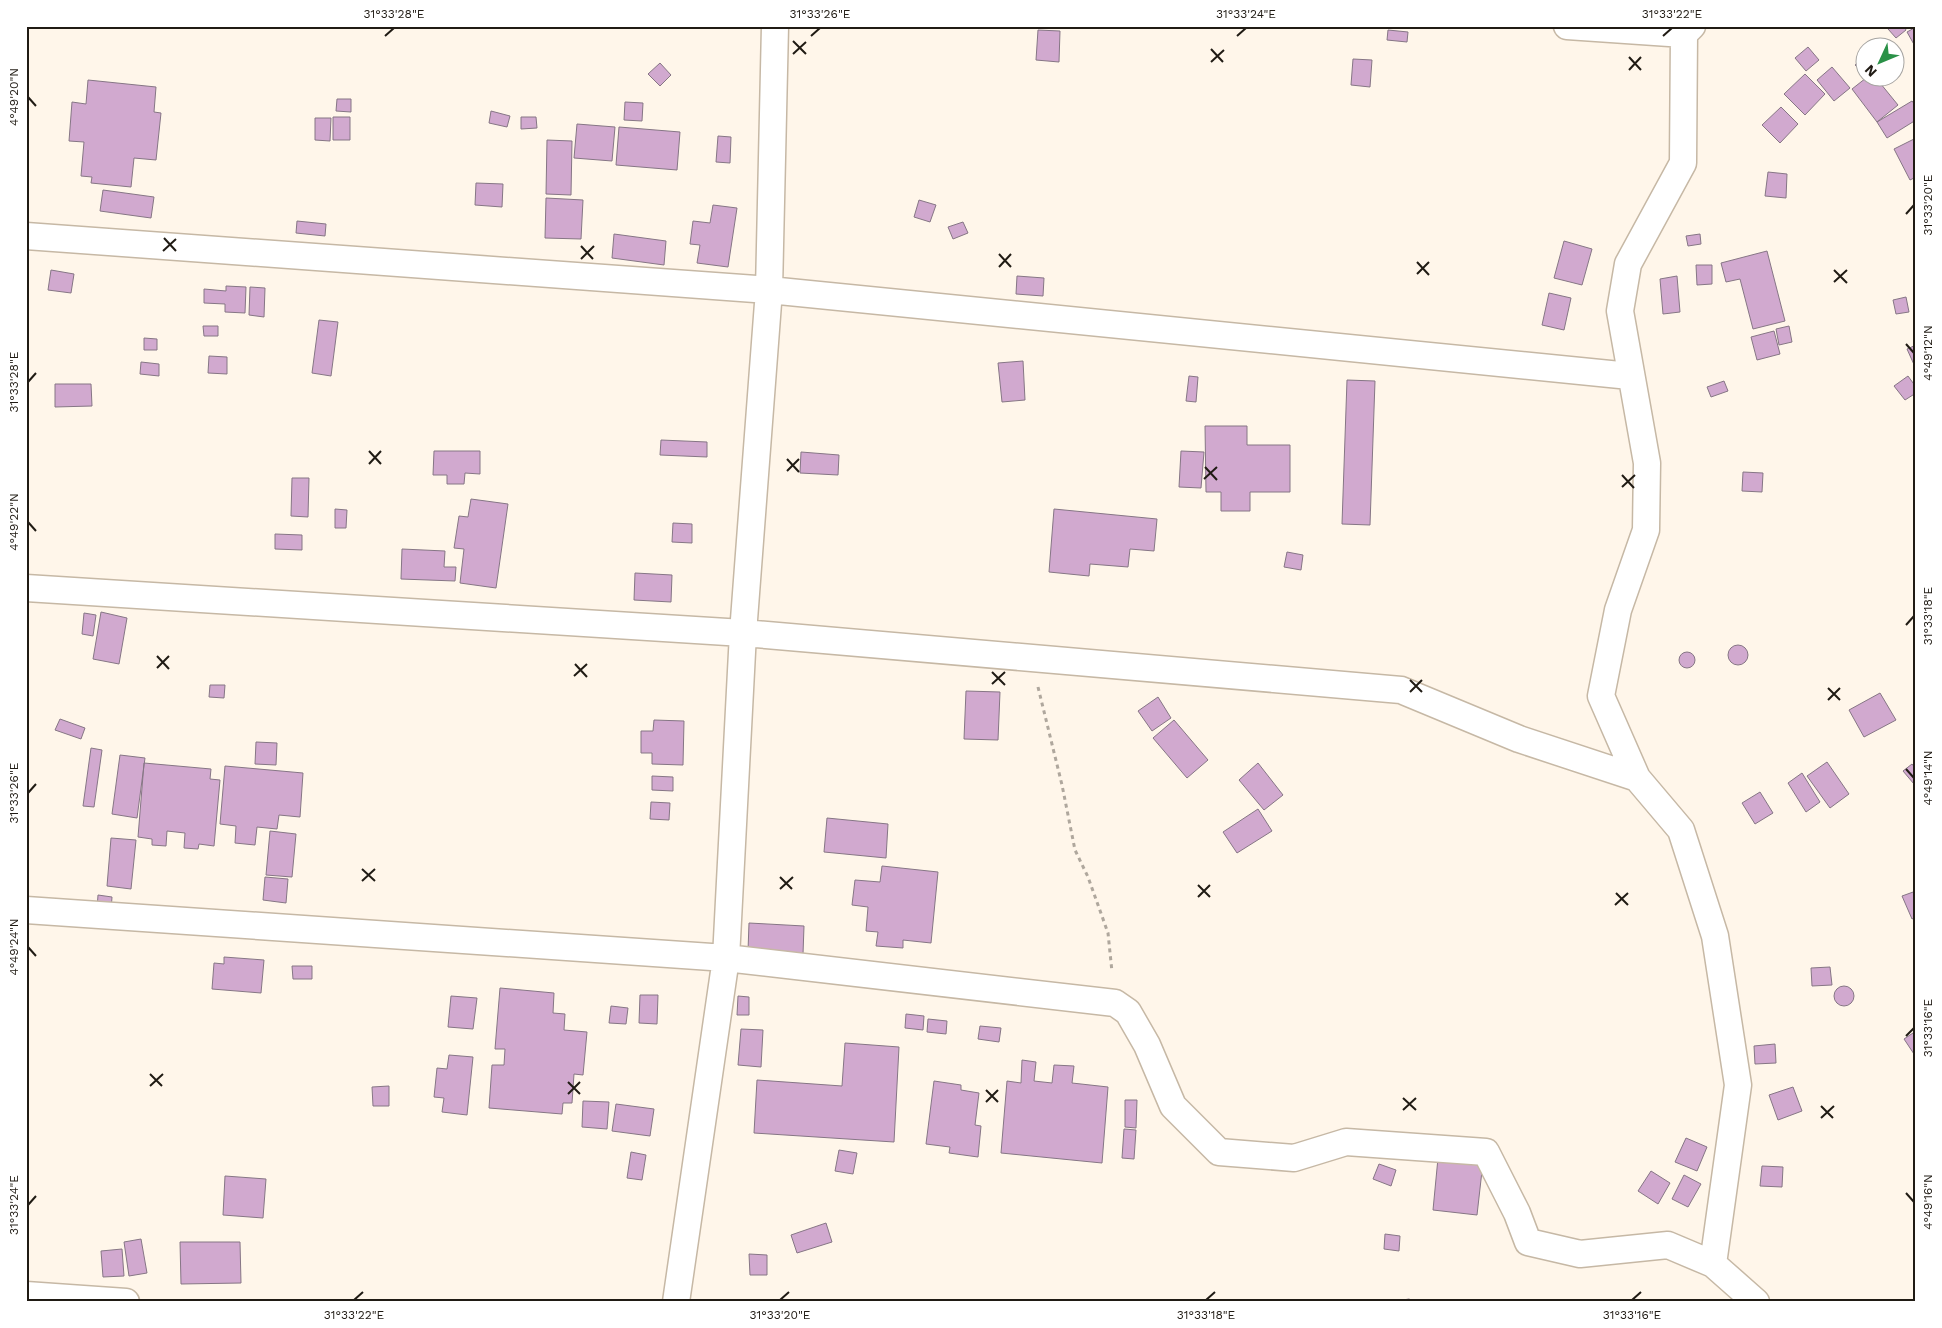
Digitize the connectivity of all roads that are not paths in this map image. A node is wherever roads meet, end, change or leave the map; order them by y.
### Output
1 (774, 26) edge
2 (1567, 26) edge
3 (1688, 30) edge
4 (26, 236) edge
5 (769, 290) junction
6 (1630, 376) junction
7 (26, 588) edge
8 (743, 633) junction
9 (1637, 778) junction
10 (26, 910) edge
11 (726, 958) junction
12 (1713, 1264) junction
13 (26, 1295) edge
14 (126, 1302) edge
15 (676, 1302) edge
16 (1756, 1302) edge

1 - 5 street
2 - 3 street
3 - 6 street
4 - 5 street
5 - 6 street
5 - 8 street
6 - 9 street
7 - 8 street
8 - 9 street
8 - 11 street
9 - 12 street
10 - 11 street
11 - 12 street
11 - 15 street
12 - 16 street
13 - 14 street

